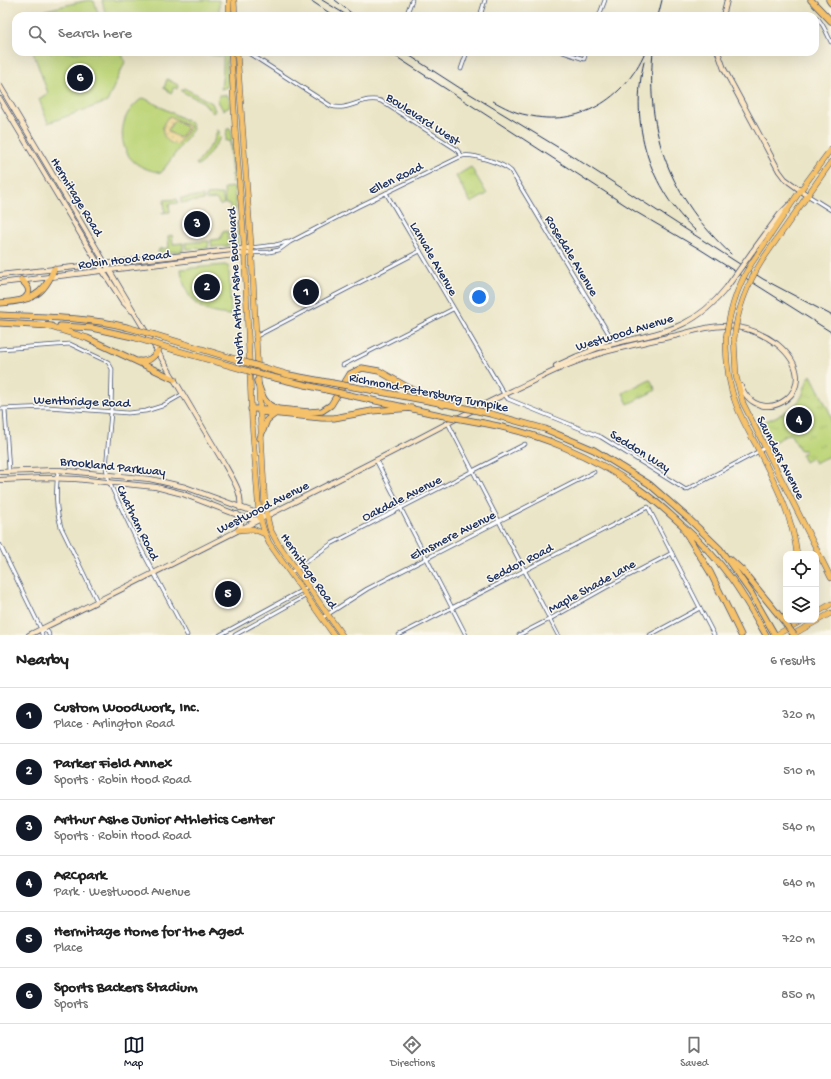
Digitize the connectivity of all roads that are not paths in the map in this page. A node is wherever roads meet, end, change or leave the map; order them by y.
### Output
1 (229, 0) edge
2 (234, 0) edge
3 (412, 0) edge
4 (485, 0) edge
5 (605, 0) edge
6 (727, 0) edge
7 (811, 0) edge
8 (816, 0) edge
9 (829, 0) edge
10 (831, 3) edge
11 (229, 12) edge
12 (235, 12) edge
13 (408, 12) edge
14 (481, 12) edge
15 (600, 12) edge
16 (724, 12) edge
17 (819, 20) edge
18 (831, 20) edge
19 (831, 42) edge
20 (231, 56) edge
21 (237, 56) edge
22 (252, 56) edge
23 (466, 56) edge
24 (575, 56) edge
25 (585, 56) edge
26 (719, 56) edge
27 (461, 69) dead end
28 (0, 86) edge
29 (0, 99) edge
30 (11, 106) junction
31 (3, 110) edge
32 (831, 149) edge
33 (462, 156) junction
34 (831, 162) edge
35 (800, 191) junction
36 (386, 193) junction
37 (807, 195) junction
38 (831, 210) edge
39 (290, 242) junction
40 (244, 248) junction
41 (251, 250) junction
42 (420, 251) junction
43 (199, 253) junction
44 (244, 254) junction
45 (755, 254) junction
46 (178, 262) junction
47 (105, 264) junction
48 (99, 265) junction
49 (54, 269) junction
50 (109, 270) junction
51 (103, 271) junction
52 (0, 275) edge
53 (51, 277) junction
54 (21, 280) junction
55 (0, 283) edge
56 (246, 298) junction
57 (22, 300) junction
58 (0, 303) edge
59 (453, 308) junction
60 (0, 315) edge
61 (138, 317) junction
62 (0, 323) edge
63 (48, 326) junction
64 (255, 337) junction
65 (611, 338) junction
66 (615, 344) junction
67 (0, 349) edge
68 (618, 349) junction
69 (158, 351) junction
70 (577, 356) junction
71 (734, 359) junction
72 (135, 360) junction
73 (343, 365) dead end
74 (174, 379) junction
75 (257, 381) junction
76 (183, 394) junction
77 (504, 394) junction
78 (443, 405) junction
79 (412, 408) junction
80 (0, 409) edge
81 (6, 409) junction
82 (251, 410) junction
83 (259, 410) junction
84 (277, 411) junction
85 (111, 412) junction
86 (448, 423) junction
87 (260, 438) junction
88 (524, 444) dead end
89 (765, 448) junction
90 (759, 451) junction
91 (376, 460) junction
92 (58, 470) junction
93 (9, 471) junction
94 (474, 471) junction
95 (0, 472) edge
96 (594, 472) dead end
97 (106, 474) junction
98 (57, 478) junction
99 (0, 480) edge
100 (109, 482) junction
101 (240, 508) junction
102 (401, 509) junction
103 (237, 514) junction
104 (260, 516) junction
105 (266, 516) junction
106 (499, 521) junction
107 (679, 522) junction
108 (238, 530) junction
109 (265, 534) junction
110 (0, 545) edge
111 (720, 549) junction
112 (796, 551) edge
113 (672, 553) junction
114 (426, 558) junction
115 (295, 569) junction
116 (525, 571) junction
117 (154, 573) junction
118 (290, 573) junction
119 (831, 578) edge
120 (308, 587) junction
121 (302, 590) junction
122 (312, 592) junction
123 (306, 596) junction
124 (97, 601) junction
125 (831, 604) edge
126 (452, 608) junction
127 (700, 608) junction
128 (819, 611) edge
129 (831, 613) edge
130 (327, 614) junction
131 (322, 618) junction
132 (819, 618) edge
133 (550, 619) junction
134 (795, 623) edge
135 (798, 623) edge
136 (811, 623) edge
137 (791, 627) junction
138 (42, 629) junction
139 (765, 634) edge
140 (29, 635) edge
141 (42, 635) edge
142 (49, 635) edge
143 (187, 635) edge
144 (220, 635) edge
145 (235, 635) edge
146 (334, 635) edge
147 (342, 635) edge
148 (399, 635) edge
149 (466, 635) edge
150 (519, 635) edge
151 (558, 635) edge
152 (650, 635) edge
153 (714, 635) edge
154 (741, 635) edge
155 (776, 635) edge
156 (793, 635) edge

1 - 11 main road
2 - 12 main road
3 - 13 street
4 - 14 street
5 - 15 street
6 - 16 main road
7 - 18 highway
8 - 18 highway
9 - 10 highway
17 - 19 street
20 - 40 main road, North Arthur Ashe Boulevard
21 - 41 main road, North Arthur Ashe Boulevard
22 - 33 street, Boulevard West
23 - 27 street
24 - 25 street
26 - 35 main road
28 - 30 main road, Hermitage Road
29 - 31 main road, Hermitage Road
30 - 31 main road
30 - 47 main road, Hermitage Road
31 - 48 main road, Hermitage Road
32 - 35 main road, Westwood Avenue
33 - 36 street, Ellen Road
33 - 65 street, Rosedale Avenue
34 - 37 main road
35 - 37 main road
35 - 45 main road, Westwood Avenue
36 - 39 street, Ellen Road
36 - 42 street, Lanvale Avenue
37 - 38 street
37 - 71 main road, Saunders Avenue, bridge
39 - 41 street, Ellen Road
39 - 41 street, Ellen Road
40 - 41 main road, Robin Hood Road
40 - 43 main road, Robin Hood Road
40 - 44 main road, North Arthur Ashe Boulevard
41 - 44 main road, Robin Hood Road
41 - 64 main road, North Arthur Ashe Boulevard
42 - 59 street, Lanvale Avenue
42 - 64 street
43 - 46 main road
43 - 47 main road, Robin Hood Road
44 - 46 main road, Robin Hood Road
44 - 56 main road, North Arthur Ashe Boulevard
45 - 66 main road, Westwood Avenue, bridge
45 - 90 main road, bridge
46 - 50 main road, Robin Hood Road
47 - 48 main road, Robin Hood Road
47 - 50 main road, Hermitage Road
48 - 49 main road, Robin Hood Road
48 - 51 main road, Hermitage Road
49 - 52 main road, Robin Hood Road
49 - 53 highway
50 - 51 main road, Robin Hood Road
50 - 61 main road, Hermitage Road
51 - 53 main road, Robin Hood Road
51 - 61 main road, Hermitage Road
53 - 54 main road, Robin Hood Road
53 - 57 highway
54 - 55 main road, Robin Hood Road
54 - 57 highway
56 - 64 main road
56 - 82 main road, North Arthur Ashe Boulevard
57 - 58 highway
59 - 73 street
59 - 77 street, Lanvale Avenue
60 - 78 highway, Richmond-Petersburg Turnpike, bridge
61 - 69 main road, Hermitage Road
62 - 63 highway, Richmond-Petersburg Turnpike
63 - 72 highway
63 - 79 highway, Richmond-Petersburg Turnpike, bridge
64 - 75 main road, North Arthur Ashe Boulevard
65 - 66 street, Rosedale Avenue
65 - 70 main road
66 - 68 street, Rosedale Avenue
66 - 70 main road, Westwood Avenue
67 - 85 street, Chatham Road
68 - 71 main road, Westwood Avenue
68 - 77 main road, Westwood Avenue
69 - 72 highway
69 - 74 main road, Hermitage Road
70 - 77 main road, Westwood Avenue
71 - 89 main road, Saunders Avenue
72 - 74 highway
74 - 76 main road, Hermitage Road
75 - 83 main road, North Arthur Ashe Boulevard
75 - 84 highway
76 - 85 street, Wentbridge Road
76 - 101 main road, Hermitage Road
77 - 86 main road, Westwood Avenue
77 - 90 street, Seddon Way
78 - 84 highway
78 - 111 highway, Richmond-Petersburg Turnpike, bridge
79 - 84 highway
79 - 107 highway, Richmond-Petersburg Turnpike, bridge
80 - 81 street, Wentbridge Road
81 - 85 street, Wentbridge Road
81 - 93 street
82 - 83 highway
82 - 104 main road, North Arthur Ashe Boulevard
83 - 84 highway
83 - 87 main road, North Arthur Ashe Boulevard
84 - 87 highway
85 - 97 street, Chatham Road
86 - 91 main road, Westwood Avenue
86 - 94 street
87 - 105 main road, North Arthur Ashe Boulevard
88 - 94 street, Oakdale Avenue
89 - 90 street, Seddon Way
89 - 119 main road, Saunders Avenue
90 - 112 main road
91 - 102 street
91 - 105 main road, Westwood Avenue
92 - 93 main road, Brookland Parkway
92 - 97 main road, Brookland Parkway
92 - 98 street
93 - 95 main road, Brookland Parkway
94 - 102 street, Oakdale Avenue
94 - 106 street
96 - 106 street, Elmsmere Avenue
97 - 100 street, Chatham Road
97 - 101 main road, Brookland Parkway
98 - 99 main road, Brookland Parkway
98 - 100 main road, Brookland Parkway
98 - 124 street
100 - 103 main road, Brookland Parkway
100 - 117 street, Chatham Road
101 - 104 main road, Brookland Parkway
102 - 114 street
102 - 115 street, Oakdale Avenue
103 - 104 main road, Brookland Parkway
103 - 108 main road
104 - 105 main road, Brookland Parkway
104 - 108 main road, Westwood Avenue
104 - 109 main road, Hermitage Road
105 - 115 main road, Hermitage Road
106 - 114 street, Elmsmere Avenue
106 - 116 street
107 - 139 highway, Richmond-Petersburg Turnpike
107 - 154 highway
108 - 109 main road
108 - 117 main road, Westwood Avenue
109 - 118 main road, Hermitage Road
110 - 138 street
111 - 155 highway, Richmond-Petersburg Turnpike
111 - 156 highway, bridge
113 - 116 street, Seddon Road
113 - 127 street
113 - 133 street, Maple Shade Lane
114 - 126 street
114 - 130 street, Elmsmere Avenue
115 - 118 street, Oakdale Avenue
115 - 120 main road, Hermitage Road
116 - 126 street, Seddon Road
116 - 133 street
117 - 124 main road, Westwood Avenue
117 - 143 street, Chatham Road
118 - 121 main road, Hermitage Road
120 - 121 street
120 - 122 main road, Hermitage Road
121 - 123 main road, Hermitage Road
121 - 144 street
122 - 123 street
122 - 130 main road, Hermitage Road
123 - 131 main road, Hermitage Road
123 - 145 street
124 - 138 main road, Westwood Avenue
125 - 128 main road
126 - 148 street, Seddon Road
126 - 149 street
127 - 152 street
127 - 153 street
129 - 132 main road
130 - 131 street, Elmsmere Avenue
130 - 147 main road, Hermitage Road
131 - 146 main road, Hermitage Road
133 - 150 street, Maple Shade Lane
133 - 151 street
134 - 137 main road
135 - 137 main road
136 - 156 main road
137 - 155 main road
138 - 140 main road, Westwood Avenue
138 - 141 street
138 - 142 street

